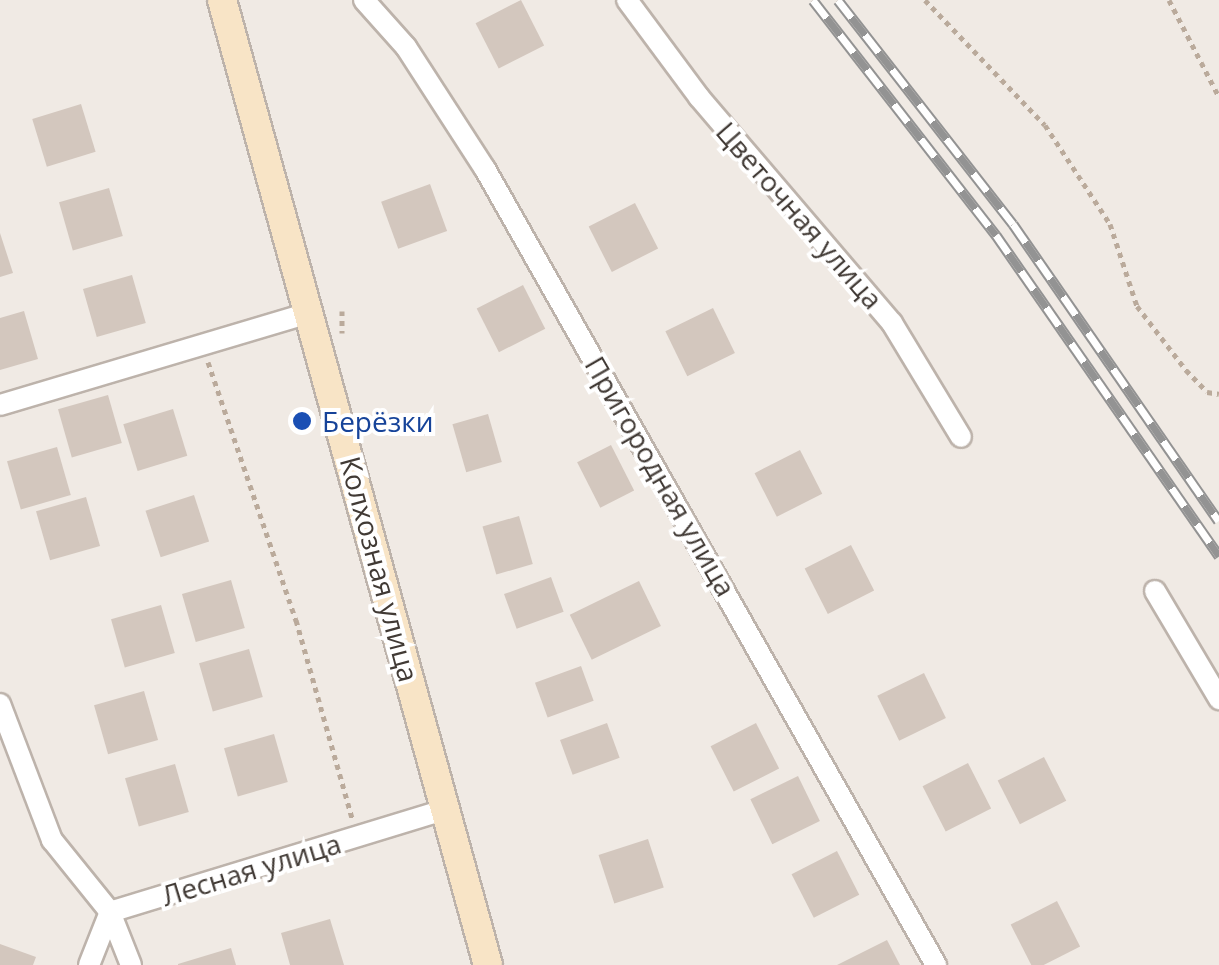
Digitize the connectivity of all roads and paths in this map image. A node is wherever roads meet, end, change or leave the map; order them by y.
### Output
1 (222, 0) edge
2 (364, 0) edge
3 (627, 0) edge
4 (925, 0) edge
5 (1169, 0) edge
6 (1219, 97) edge
7 (310, 312) junction
8 (202, 344) junction
9 (1219, 394) edge
10 (0, 406) edge
11 (961, 437) dead end
12 (1155, 591) dead end
13 (1219, 699) edge
14 (0, 704) edge
15 (446, 808) junction
16 (357, 836) junction
17 (110, 912) junction
18 (89, 965) edge
19 (132, 965) edge
20 (488, 965) edge
21 (936, 965) edge

1 - 7 main road, Колхозная улица
2 - 21 street, Пригородная улица
3 - 11 street, Цветочная улица
4 - 9 path
5 - 6 path
7 - 8 street
7 - 15 main road, Колхозная улица
8 - 10 street
8 - 16 path
12 - 13 street
14 - 17 street
15 - 16 street, Лесная улица
15 - 20 main road, Колхозная улица
16 - 17 street, Лесная улица
17 - 18 street
17 - 19 street

